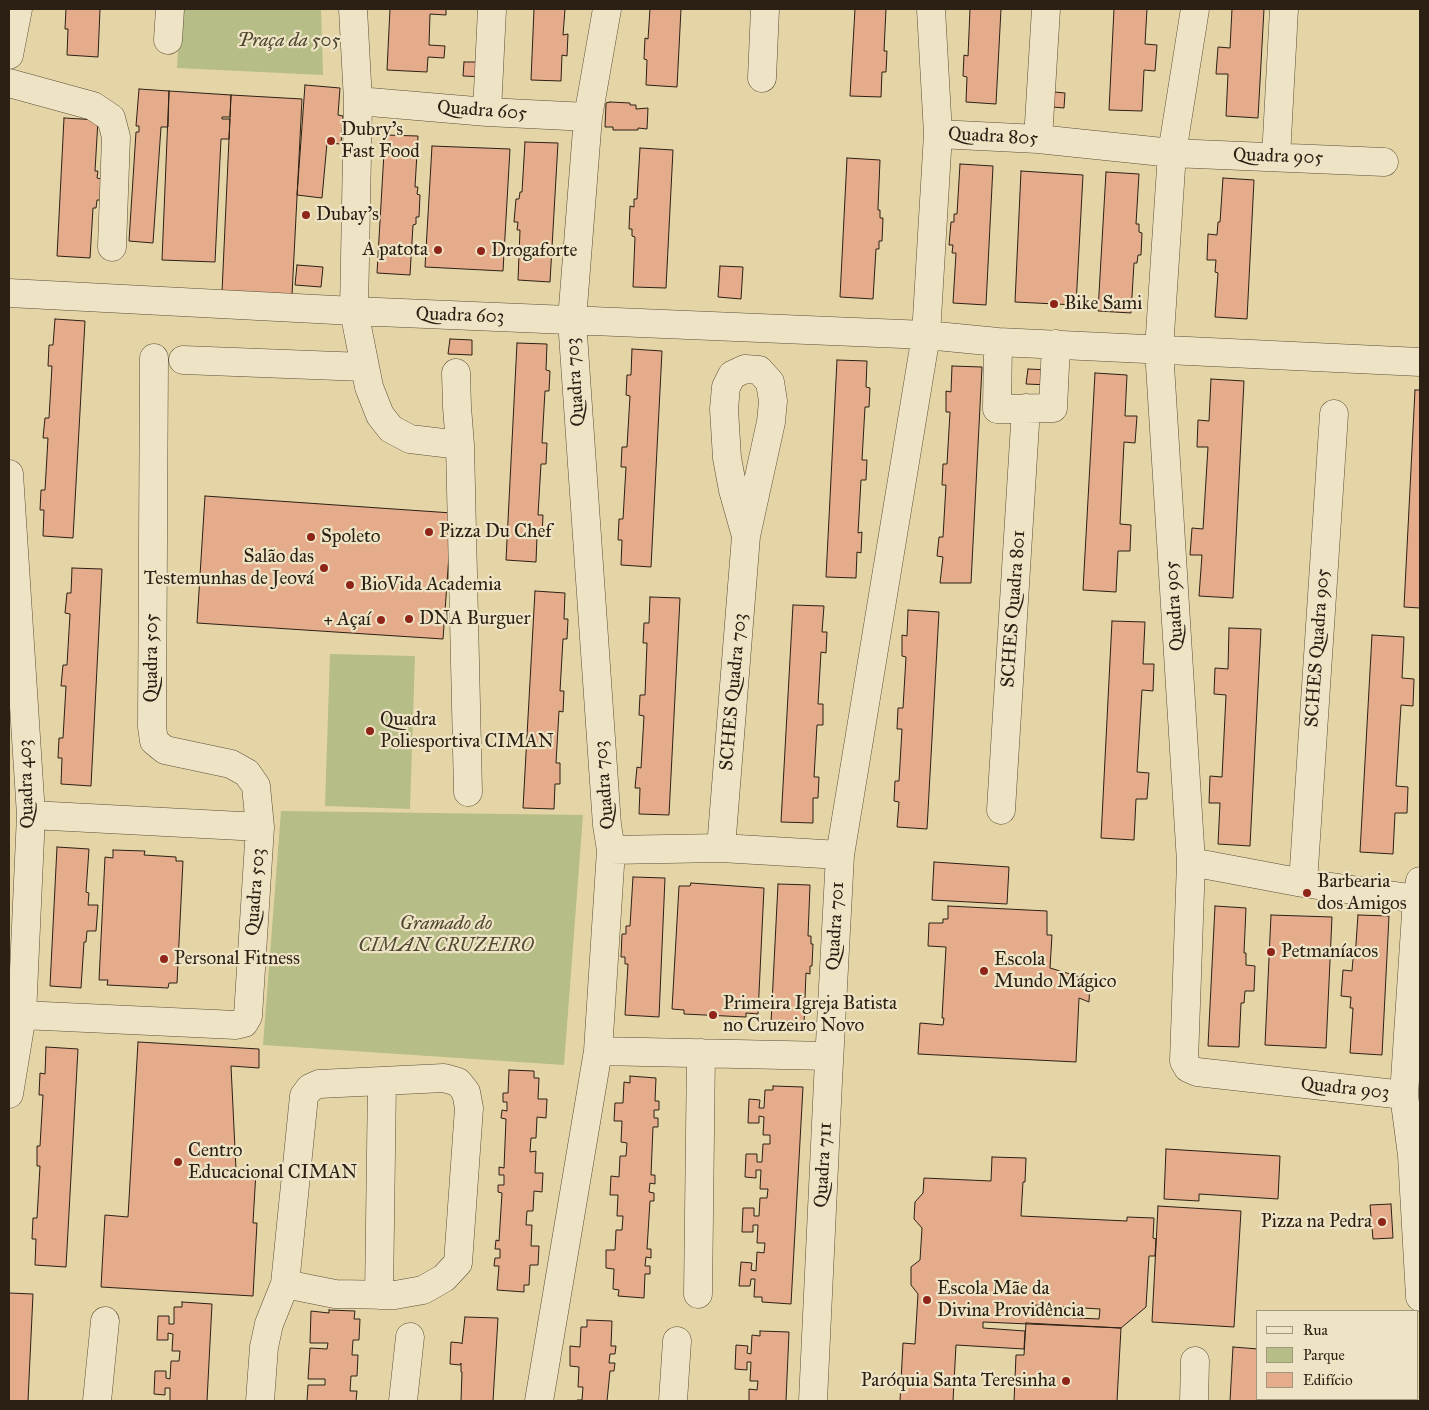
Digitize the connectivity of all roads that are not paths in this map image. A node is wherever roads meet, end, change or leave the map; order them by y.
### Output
1 (18, 9) edge
2 (170, 9) edge
3 (352, 9) edge
4 (492, 9) edge
5 (607, 9) edge
6 (765, 9) edge
7 (931, 9) edge
8 (1046, 9) edge
9 (1195, 9) edge
10 (1284, 9) edge
11 (168, 40) dead end
12 (9, 55) edge
13 (762, 78) dead end
14 (9, 83) edge
15 (358, 101) junction
16 (487, 112) junction
17 (588, 117) junction
18 (938, 134) junction
19 (1038, 138) junction
20 (1172, 153) junction
21 (1276, 157) junction
22 (1384, 162) dead end
23 (112, 247) dead end
24 (9, 293) edge
25 (354, 311) junction
26 (572, 320) junction
27 (926, 335) junction
28 (998, 342) junction
29 (1056, 344) junction
30 (1158, 349) junction
31 (154, 358) dead end
32 (183, 360) dead end
33 (1420, 362) edge
34 (364, 367) junction
35 (456, 373) dead end
36 (1026, 408) junction
37 (1334, 414) dead end
38 (460, 444) junction
39 (9, 474) edge
40 (746, 536) junction
41 (468, 792) dead end
42 (1001, 810) dead end
43 (31, 815) junction
44 (260, 827) junction
45 (721, 848) junction
46 (611, 850) junction
47 (840, 855) junction
48 (1191, 862) junction
49 (1303, 883) junction
50 (1419, 890) edge
51 (22, 1015) junction
52 (598, 1051) junction
53 (701, 1053) junction
54 (829, 1056) junction
55 (382, 1081) junction
56 (9, 1094) edge
57 (1404, 1095) junction
58 (285, 1284) junction
59 (698, 1294) dead end
60 (379, 1295) junction
61 (1420, 1297) edge
62 (105, 1321) dead end
63 (410, 1337) dead end
64 (677, 1341) dead end
65 (1195, 1361) dead end
66 (97, 1401) edge
67 (260, 1401) edge
68 (403, 1401) edge
69 (539, 1401) edge
70 (673, 1401) edge
71 (813, 1401) edge
72 (1194, 1401) edge

1 - 12 street
2 - 11 street
3 - 15 street
4 - 16 street
5 - 17 street
6 - 13 street
7 - 18 street, Quadra 805
8 - 19 street
9 - 20 street, Quadra 905
10 - 21 street
14 - 23 street
15 - 16 street, Quadra 605
15 - 25 street
16 - 17 street, Quadra 605
17 - 26 street
18 - 19 street, Quadra 805
18 - 27 street
19 - 20 street, Quadra 805
20 - 21 street, Quadra 905
20 - 30 street, Quadra 905
21 - 22 street, Quadra 905
24 - 25 street
25 - 26 street, Quadra 603
25 - 34 street
26 - 27 street, Quadra 703
26 - 46 street, Quadra 703
27 - 28 street, Quadra 703
27 - 47 street
28 - 29 street, Quadra 703
28 - 36 street
29 - 30 street, Quadra 703
29 - 36 street
30 - 33 street
30 - 48 street, Quadra 905
31 - 44 street, Quadra 505
32 - 34 street
34 - 38 street
35 - 38 street
36 - 42 street, SCHES Quadra 801
37 - 49 street, SCHES Quadra 905
38 - 41 street
39 - 43 street, Quadra 403
40 - 40 street, SCHES Quadra 703
40 - 45 street, SCHES Quadra 703
43 - 44 street, Quadra 503
43 - 51 street, Quadra 403
44 - 51 street, Quadra 503
45 - 46 street, Quadra 703
45 - 47 street, Quadra 703
46 - 52 street
47 - 54 street, Quadra 701
48 - 49 street, Quadra 903
48 - 57 street, Quadra 903
49 - 50 street, Quadra 903
50 - 57 street, Quadra 903
51 - 56 street, Quadra 403
52 - 53 street
52 - 69 street
53 - 54 street
53 - 59 street
54 - 71 street, Quadra 711
55 - 58 street
55 - 60 street
55 - 60 street
57 - 61 street
58 - 60 street
58 - 67 street
62 - 66 street
63 - 68 street
64 - 70 street
65 - 72 street

